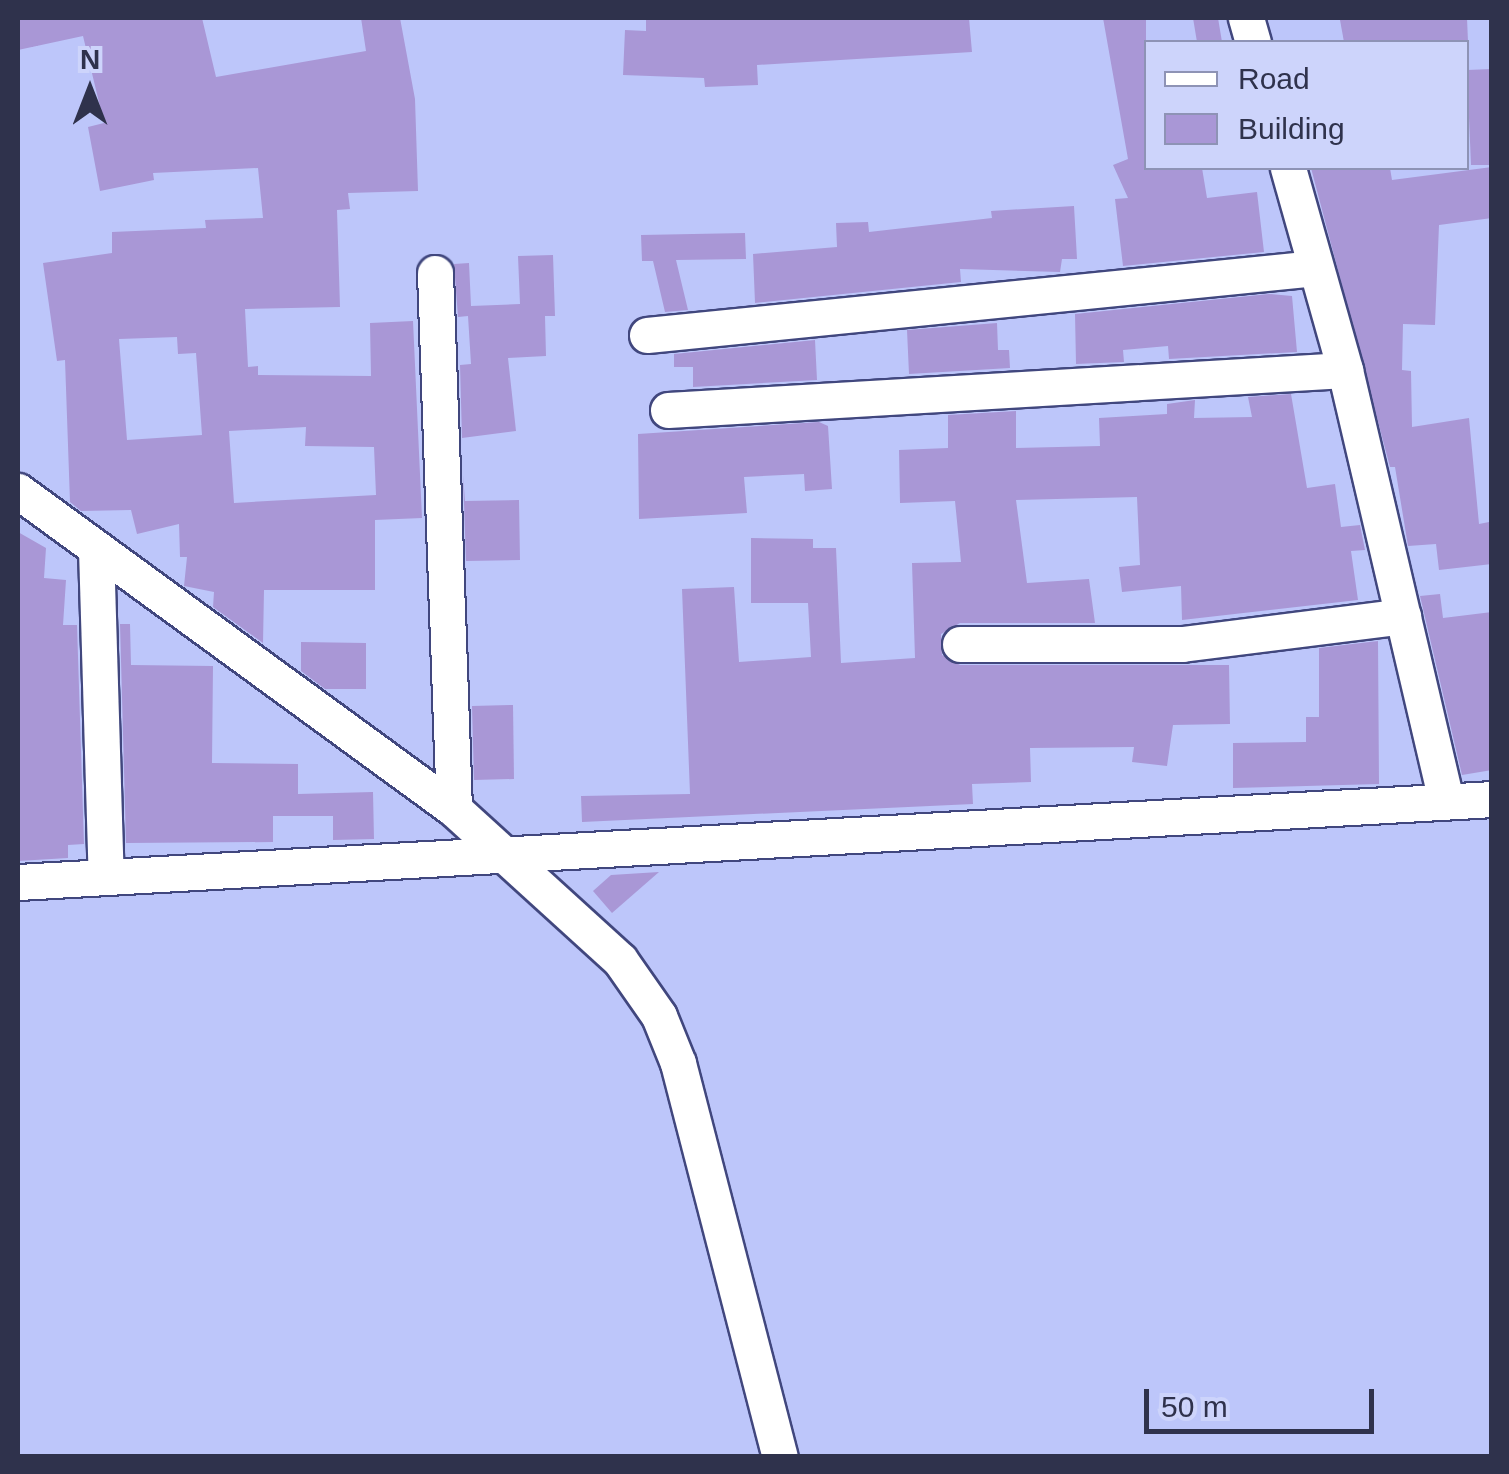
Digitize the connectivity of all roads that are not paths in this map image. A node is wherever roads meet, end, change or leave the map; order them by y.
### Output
1 (1289, 170) edge
2 (1316, 268) junction
3 (434, 274) dead end
4 (647, 335) dead end
5 (1344, 370) junction
6 (668, 410) dead end
7 (18, 492) edge
8 (96, 549) junction
9 (1403, 616) junction
10 (960, 644) dead end
11 (1492, 798) edge
12 (1446, 800) junction
13 (454, 809) junction
14 (511, 855) junction
15 (106, 877) junction
16 (18, 882) edge
17 (780, 1456) edge

1 - 2 street
2 - 4 street
2 - 5 street
3 - 13 street
5 - 6 street
5 - 9 street
7 - 8 street
8 - 13 street
8 - 15 street
9 - 10 street
9 - 12 street
11 - 12 street
12 - 14 street
13 - 14 street
14 - 15 street
14 - 17 street
15 - 16 street

